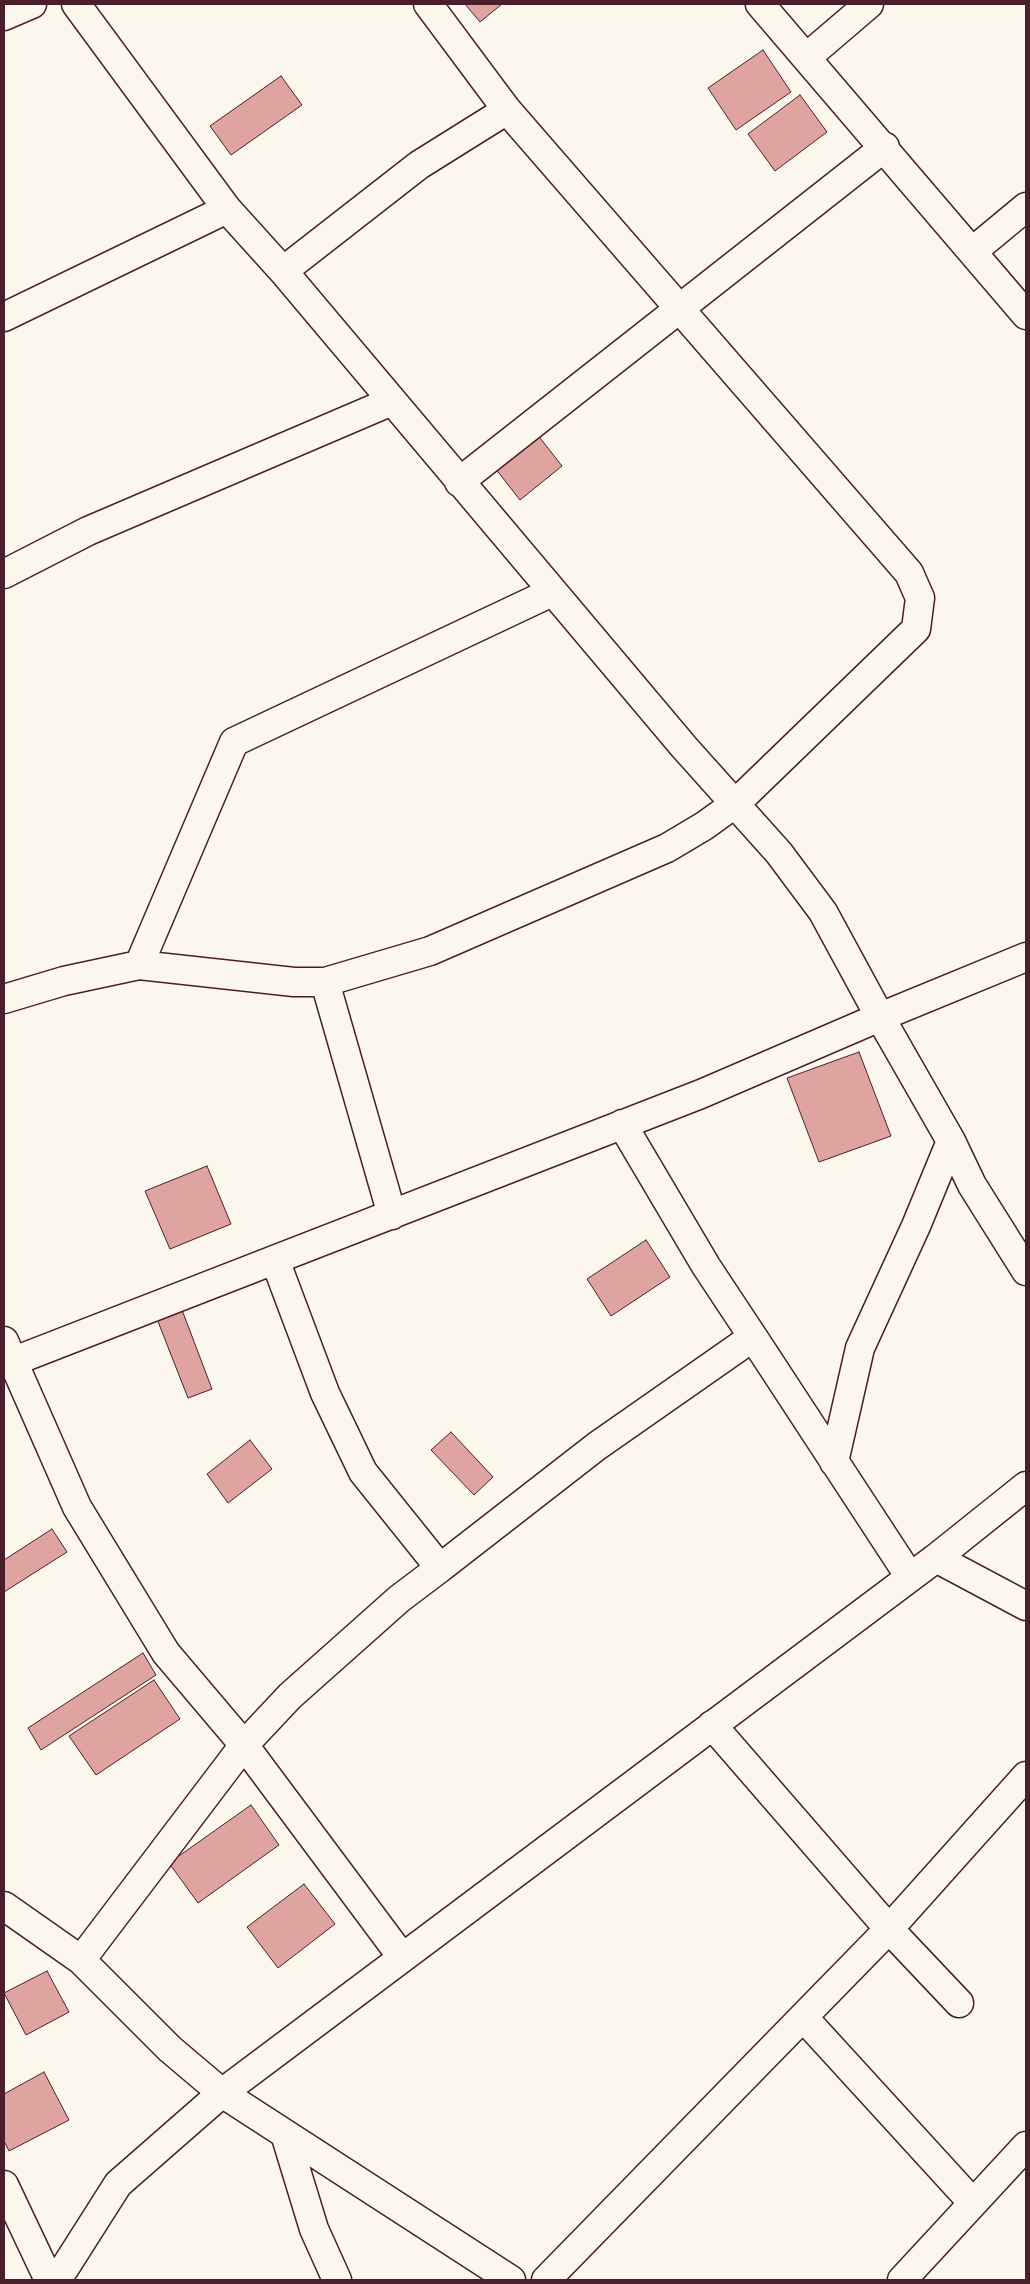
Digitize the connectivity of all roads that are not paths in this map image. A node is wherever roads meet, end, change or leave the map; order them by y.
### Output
1 (32, 4) edge
2 (76, 4) edge
3 (428, 4) edge
4 (760, 4) edge
5 (869, 4) edge
6 (4, 16) edge
7 (807, 57) junction
8 (507, 110) junction
9 (885, 148) junction
10 (1026, 207) edge
11 (227, 209) junction
12 (973, 250) junction
13 (283, 272) junction
14 (679, 308) junction
15 (1026, 315) edge
16 (4, 317) edge
17 (392, 401) junction
18 (459, 482) junction
19 (4, 574) edge
20 (552, 592) junction
21 (736, 803) junction
22 (1026, 957) edge
23 (140, 965) junction
24 (326, 982) junction
25 (4, 999) edge
26 (880, 1016) junction
27 (622, 1124) junction
28 (951, 1141) junction
29 (392, 1215) junction
30 (275, 1260) junction
31 (1026, 1271) edge
32 (753, 1337) junction
33 (7, 1356) edge
34 (834, 1462) junction
35 (1026, 1486) edge
36 (936, 1558) junction
37 (440, 1568) junction
38 (910, 1577) junction
39 (1026, 1606) edge
40 (712, 1725) junction
41 (244, 1745) junction
42 (1026, 1776) edge
43 (4, 1906) edge
44 (889, 1929) junction
45 (402, 1957) junction
46 (81, 1960) junction
47 (959, 2003) dead end
48 (803, 2017) junction
49 (222, 2093) junction
50 (284, 2134) junction
51 (1026, 2146) edge
52 (4, 2185) edge
53 (973, 2204) junction
54 (49, 2280) edge
55 (57, 2280) edge
56 (337, 2280) edge
57 (511, 2280) edge
58 (546, 2280) edge
59 (902, 2280) edge

1 - 6 street
2 - 11 street
3 - 8 street
4 - 7 street
5 - 7 street
7 - 9 street
8 - 13 street
8 - 14 street
9 - 12 street
9 - 14 street
10 - 12 street
11 - 13 street
11 - 16 street
12 - 15 street
13 - 17 street
14 - 18 street
14 - 21 street
17 - 18 street
17 - 19 street
18 - 20 street
20 - 21 street
20 - 23 street
21 - 24 street
21 - 26 street
22 - 26 street
23 - 24 street
23 - 25 street
24 - 29 street
26 - 27 street
26 - 28 street
27 - 29 street
27 - 32 street
28 - 31 street
28 - 34 street
29 - 30 street
30 - 33 street
30 - 37 street
32 - 34 street
32 - 37 street
33 - 41 street
34 - 38 street
35 - 36 street
36 - 38 street
36 - 39 street
37 - 41 street
38 - 40 street
40 - 44 street
40 - 45 street
41 - 45 street
41 - 46 street
42 - 44 street
43 - 46 street
44 - 47 street
44 - 48 street
45 - 49 street
46 - 49 street
48 - 53 street
48 - 58 street
49 - 50 street
49 - 55 street
50 - 56 street
50 - 57 street
51 - 53 street
52 - 54 street
53 - 59 street

